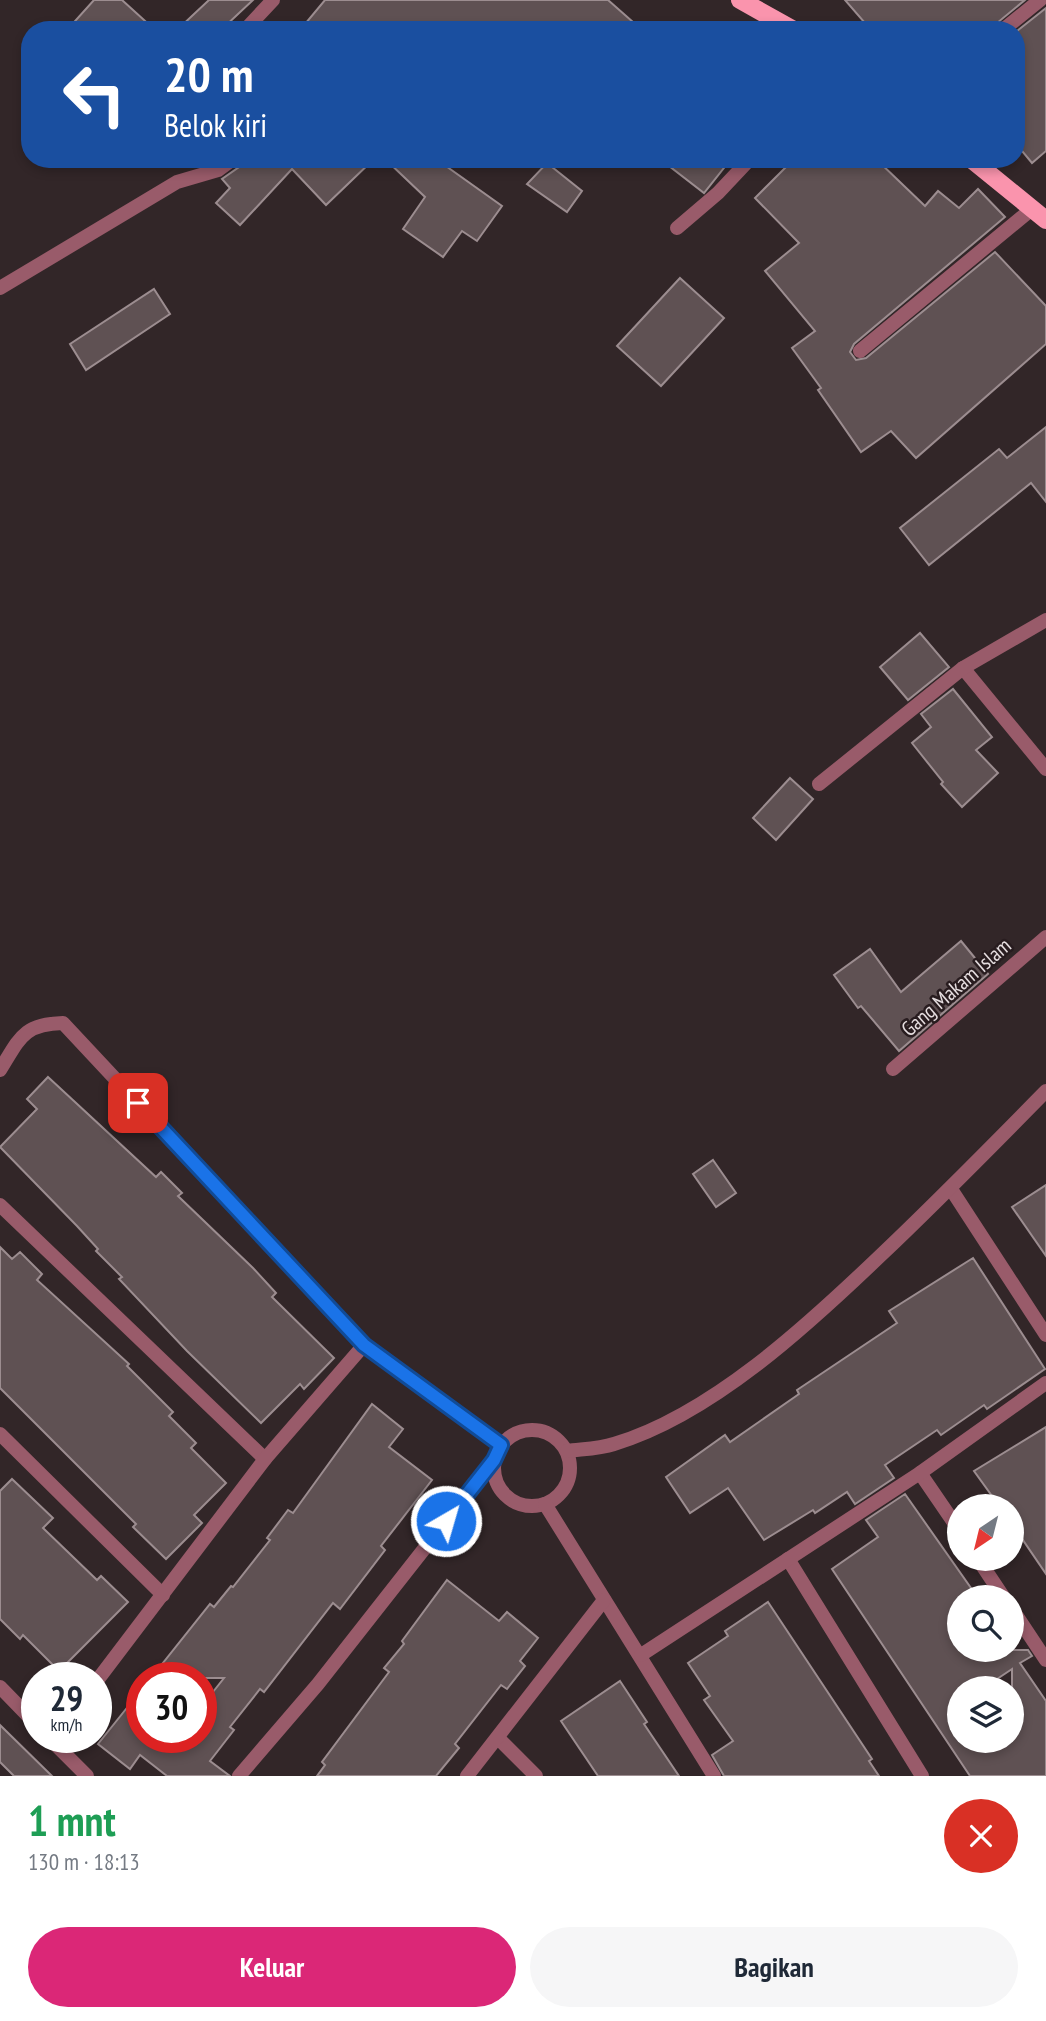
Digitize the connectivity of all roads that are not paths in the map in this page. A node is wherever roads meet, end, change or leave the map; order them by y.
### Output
1 (273, 0) edge
2 (740, 0) edge
3 (1040, 0) edge
4 (253, 21) edge
5 (778, 21) edge
6 (1014, 21) edge
7 (221, 168) edge
8 (742, 168) edge
9 (982, 168) edge
10 (1039, 214) edge
11 (677, 228) dead end
12 (0, 288) edge
13 (860, 351) dead end
14 (1046, 620) edge
15 (962, 668) junction
16 (1046, 769) edge
17 (819, 784) dead end
18 (1046, 937) edge
19 (893, 1069) dead end
20 (0, 1070) edge
21 (1046, 1091) edge
22 (951, 1189) junction
23 (0, 1205) edge
24 (1046, 1335) edge
25 (364, 1345) junction
26 (1046, 1383) edge
27 (0, 1434) edge
28 (501, 1445) junction
29 (567, 1451) junction
30 (265, 1459) junction
31 (494, 1460) junction
32 (920, 1473) junction
33 (545, 1504) junction
34 (947, 1512) edge
35 (788, 1559) junction
36 (163, 1595) junction
37 (604, 1600) junction
38 (1024, 1627) edge
39 (641, 1655) junction
40 (1046, 1660) edge
41 (111, 1662) edge
42 (0, 1687) edge
43 (21, 1709) edge
44 (498, 1738) junction
45 (65, 1753) edge
46 (87, 1776) edge
47 (239, 1776) edge
48 (467, 1776) edge
49 (536, 1776) edge
50 (714, 1776) edge
51 (922, 1776) edge

1 - 4 street
2 - 5 main road
3 - 6 street
7 - 12 street
8 - 11 street
9 - 10 main road
10 - 13 street
14 - 15 street
15 - 16 street
15 - 17 street
18 - 19 street, Gang Makam Islam
20 - 25 street
21 - 22 street
22 - 24 street
22 - 29 street
23 - 30 street
25 - 28 street
25 - 30 street
26 - 32 street
27 - 36 street
28 - 29 street
28 - 31 street
29 - 33 street
30 - 36 street
31 - 33 street
31 - 47 street
32 - 34 street
32 - 35 street
33 - 37 street
35 - 39 street
35 - 51 street
36 - 41 street
37 - 39 street
37 - 44 street
38 - 40 street
39 - 50 street
42 - 43 street
44 - 48 street
44 - 49 street
45 - 46 street

